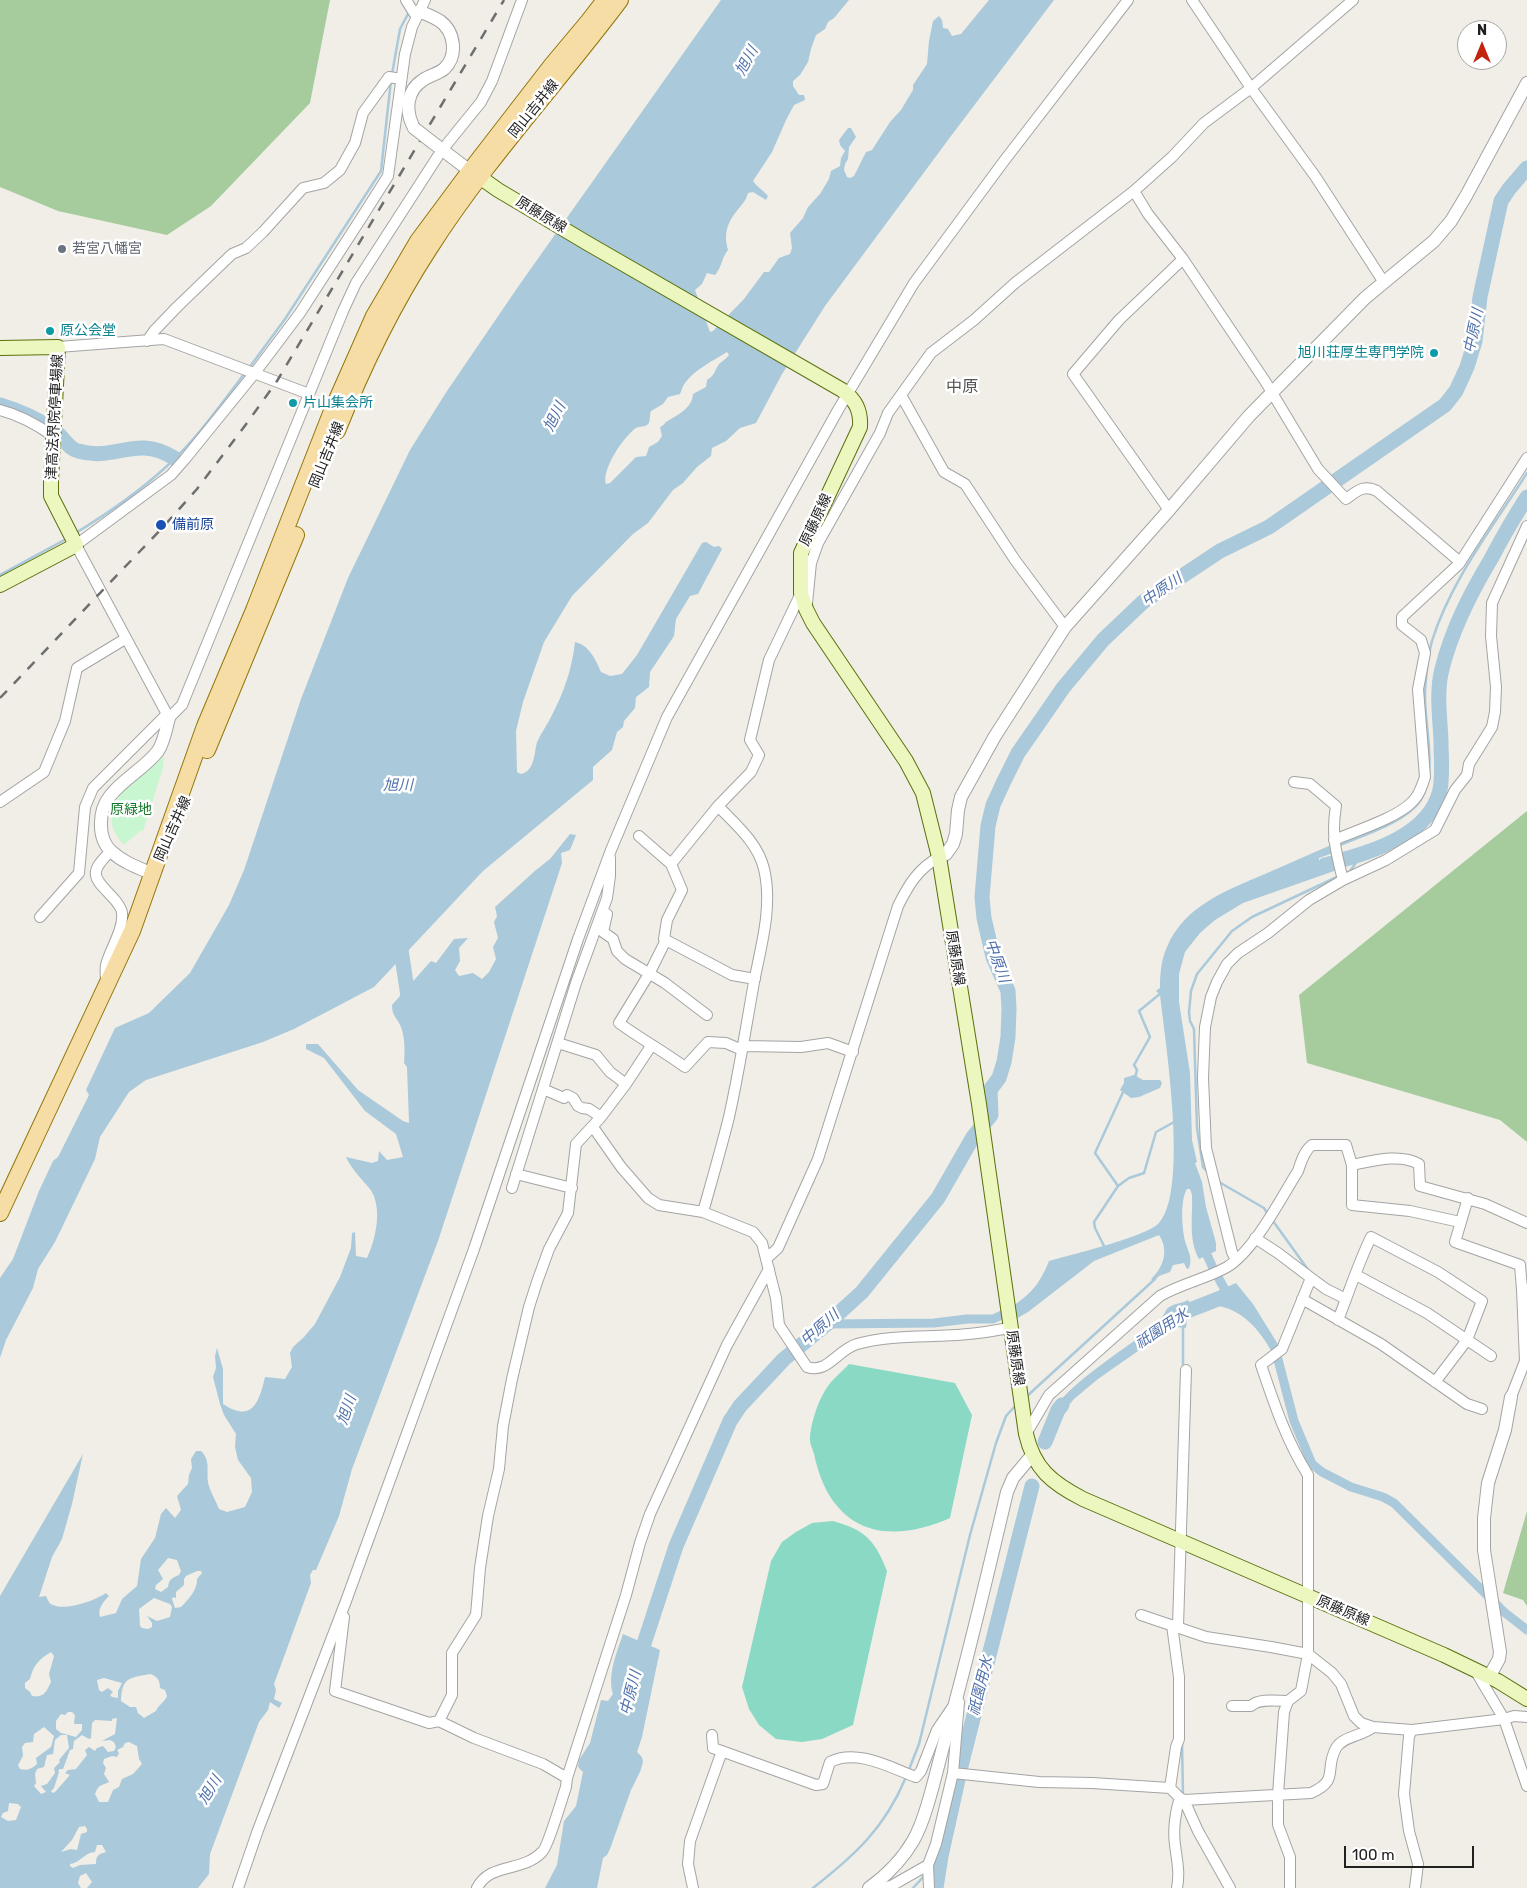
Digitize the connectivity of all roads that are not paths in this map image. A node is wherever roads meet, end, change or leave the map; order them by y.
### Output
1 (522, 0) edge
2 (605, 0) edge
3 (620, 0) edge
4 (1128, 0) edge
5 (1192, 0) edge
6 (1353, 0) edge
7 (407, 2) edge
8 (419, 10) edge
9 (394, 78) junction
10 (1527, 83) edge
11 (1251, 88) junction
12 (447, 144) dead end
13 (438, 156) dead end
14 (475, 174) junction
15 (1134, 190) junction
16 (1183, 259) junction
17 (1383, 281) junction
18 (147, 341) junction
19 (58, 347) junction
20 (0, 348) edge
21 (249, 372) junction
22 (845, 392) junction
23 (1273, 393) junction
24 (308, 394) junction
25 (902, 395) junction
26 (0, 410) edge
27 (53, 432) junction
28 (1527, 458) edge
29 (1170, 510) junction
30 (1527, 526) edge
31 (73, 540) junction
32 (1460, 562) junction
33 (0, 585) edge
34 (801, 593) junction
35 (806, 609) junction
36 (1065, 627) junction
37 (125, 639) junction
38 (168, 716) junction
39 (1294, 782) dead end
40 (0, 802) edge
41 (718, 806) junction
42 (639, 836) dead end
43 (1334, 842) junction
44 (611, 850) junction
45 (111, 851) junction
46 (939, 857) junction
47 (672, 864) junction
48 (153, 874) junction
49 (1343, 878) junction
50 (607, 898) junction
51 (40, 917) dead end
52 (666, 940) junction
53 (649, 974) junction
54 (755, 979) junction
55 (107, 985) junction
56 (706, 1015) dead end
57 (558, 1043) junction
58 (651, 1046) junction
59 (743, 1048) junction
60 (853, 1052) junction
61 (626, 1084) junction
62 (543, 1089) junction
63 (601, 1117) junction
64 (593, 1127) junction
65 (1352, 1166) junction
66 (516, 1174) junction
67 (512, 1188) dead end
68 (572, 1188) junction
69 (1468, 1198) junction
70 (703, 1212) junction
71 (0, 1213) edge
72 (1460, 1222) junction
73 (1527, 1223) edge
74 (1256, 1238) junction
75 (1236, 1260) junction
76 (768, 1264) junction
77 (1356, 1275) junction
78 (1310, 1278) junction
79 (1525, 1289) edge
80 (1302, 1299) junction
81 (1346, 1299) junction
82 (1009, 1318) junction
83 (1338, 1320) junction
84 (1467, 1340) junction
85 (1491, 1356) dead end
86 (1186, 1370) dead end
87 (1435, 1382) junction
88 (1511, 1397) joint
89 (1482, 1410) dead end
90 (1026, 1434) junction
91 (1033, 1454) junction
92 (1181, 1540) junction
93 (1308, 1596) junction
94 (346, 1601) junction
95 (1141, 1615) dead end
96 (1175, 1626) junction
97 (1308, 1654) junction
98 (1475, 1669) junction
99 (1489, 1677) junction
100 (960, 1686) junction
101 (1527, 1698) edge
102 (1288, 1701) junction
103 (956, 1702) junction
104 (1232, 1706) dead end
105 (1527, 1717) edge
106 (1504, 1719) junction
107 (439, 1721) junction
108 (1373, 1727) junction
109 (1412, 1730) junction
110 (712, 1735) dead end
111 (722, 1751) junction
112 (957, 1774) junction
113 (567, 1778) junction
114 (1527, 1786) edge
115 (1170, 1788) junction
116 (1278, 1794) junction
117 (1182, 1799) junction
118 (928, 1870) junction
119 (238, 1888) edge
120 (477, 1888) edge
121 (693, 1888) edge
122 (869, 1888) edge
123 (882, 1888) edge
124 (929, 1888) edge
125 (1177, 1888) edge
126 (1230, 1888) edge
127 (1290, 1888) edge
128 (1415, 1888) edge

1 - 12 street
2 - 14 main road, 岡山吉井線
3 - 14 main road, 岡山吉井線
4 - 22 street
5 - 11 street
6 - 11 street
7 - 8 street
8 - 9 street
8 - 14 street, bridge
9 - 18 street
9 - 21 street
10 - 17 street
11 - 15 street
11 - 17 street
13 - 24 street
14 - 22 main road, 原藤原線
14 - 48 main road, 岡山吉井線
15 - 16 street
15 - 25 street
16 - 23 street
16 - 29 street
17 - 23 street
18 - 19 street
18 - 21 street
19 - 20 main road, 津高法界院停車場線
19 - 27 main road, 津高法界院停車場線
21 - 24 street
21 - 31 street
22 - 34 main road, 原藤原線
22 - 44 street
23 - 29 street
23 - 32 street
24 - 38 street
25 - 35 street
25 - 36 street
26 - 27 street
27 - 31 main road, 津高法界院停車場線
28 - 32 street
29 - 36 street
30 - 49 street
31 - 33 main road
31 - 37 street
32 - 43 street
34 - 35 main road, 原藤原線
34 - 41 street
35 - 46 main road, 原藤原線
36 - 46 street
37 - 38 street
37 - 40 street
38 - 45 street
38 - 51 street
39 - 43 street
41 - 47 street
41 - 54 street
42 - 47 street
43 - 49 street
44 - 50 street
44 - 94 street
45 - 48 street
45 - 55 street
46 - 60 street
46 - 82 main road, 原藤原線
47 - 52 street
48 - 55 main road, 岡山吉井線
49 - 75 street
50 - 53 street
50 - 57 street
52 - 53 street
52 - 54 street
53 - 56 street
53 - 58 street
54 - 59 street
55 - 71 main road, 岡山吉井線
57 - 61 street
57 - 62 street
58 - 59 street
58 - 61 street
59 - 60 street
59 - 70 street
60 - 76 street
61 - 63 street
62 - 63 street
62 - 66 street
63 - 64 street
64 - 68 street
64 - 70 street
65 - 69 street
65 - 72 street
65 - 74 street
66 - 67 street
66 - 68 street
68 - 107 street
69 - 72 street
69 - 73 street
70 - 76 street
72 - 79 street
74 - 75 street
74 - 78 street
75 - 90 street
76 - 82 street
76 - 113 street
77 - 81 street
77 - 84 street
77 - 84 street
78 - 80 street
78 - 81 street
79 - 88 street
80 - 83 street
80 - 93 street
81 - 83 street
82 - 90 main road, 原藤原線
83 - 87 street
84 - 85 street
84 - 87 street
86 - 92 street
87 - 89 street
88 - 99 street
90 - 91 main road, 原藤原線
91 - 92 main road, 原藤原線
91 - 100 street
92 - 93 main road, 原藤原線
92 - 96 street
93 - 97 street
93 - 98 main road, 原藤原線
94 - 107 street
94 - 119 street
95 - 96 street
96 - 97 street
96 - 115 street
97 - 102 street
97 - 108 street
98 - 99 main road, 原藤原線
98 - 106 street
99 - 101 main road, 原藤原線
100 - 103 street
100 - 112 street
102 - 104 street
102 - 116 street
103 - 111 street
103 - 122 street
105 - 106 street
106 - 109 street
106 - 114 street
107 - 113 street
108 - 109 street
108 - 116 street
109 - 128 street
110 - 111 street
111 - 121 street
112 - 115 street
112 - 118 street
113 - 120 street
115 - 117 street
116 - 117 street
116 - 127 street
117 - 125 street
117 - 126 street
118 - 123 street
118 - 124 street

